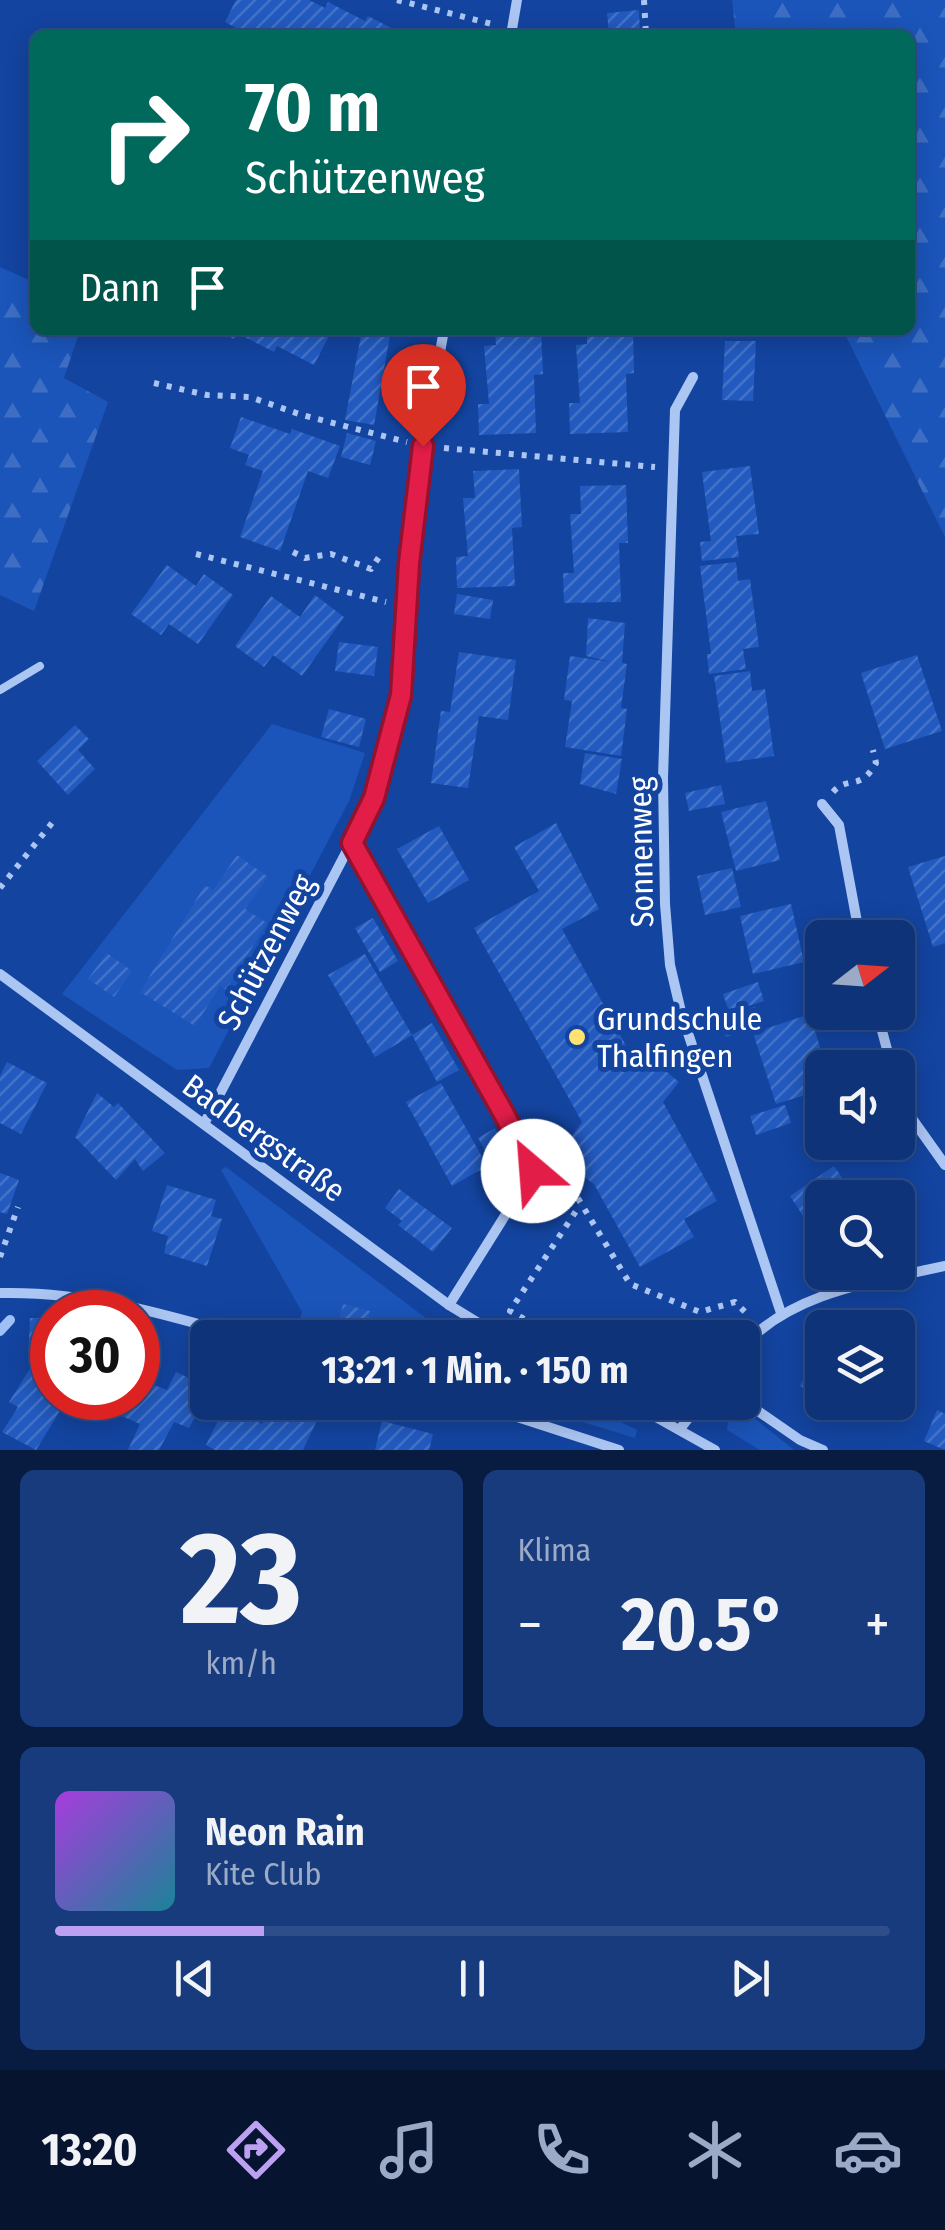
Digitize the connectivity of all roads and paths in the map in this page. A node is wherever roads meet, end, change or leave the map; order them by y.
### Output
1 (397, 0) edge
2 (517, 0) edge
3 (644, 0) edge
4 (505, 30) edge
5 (512, 30) edge
6 (646, 30) edge
7 (443, 335) edge
8 (693, 377) dead end
9 (154, 383) dead end
10 (423, 446) junction
11 (652, 466) dead end
12 (292, 552) dead end
13 (196, 554) dead end
14 (380, 557) dead end
15 (406, 608) junction
16 (40, 666) dead end
17 (0, 690) edge
18 (873, 750) dead end
19 (822, 804) joint
20 (52, 823) dead end
21 (352, 843) junction
22 (0, 888) edge
23 (857, 920) edge
24 (0, 974) edge
25 (915, 1123) edge
26 (204, 1124) junction
27 (945, 1166) edge
28 (533, 1171) junction
29 (580, 1205) junction
30 (18, 1208) dead end
31 (0, 1257) edge
32 (945, 1266) edge
33 (0, 1293) edge
34 (448, 1305) junction
35 (781, 1313) junction
36 (466, 1320) edge
37 (526, 1320) edge
38 (190, 1321) edge
39 (762, 1328) joint
40 (760, 1412) edge
41 (526, 1420) edge
42 (663, 1420) edge
43 (687, 1420) edge
44 (680, 1429) junction
45 (619, 1450) edge
46 (715, 1450) edge
47 (823, 1450) edge

1 - 4 path
2 - 5 street
3 - 6 path
7 - 10 street, Schützenweg
8 - 35 street, Sonnenweg
9 - 10 path
10 - 11 path
10 - 15 street, Schützenweg
12 - 14 path
13 - 15 path
15 - 21 street, Schützenweg
16 - 17 lane
18 - 19 path
19 - 23 street
20 - 22 path
21 - 26 street, Schützenweg
21 - 28 street
24 - 26 street, Badbergstraße
25 - 27 street
26 - 34 street, Badbergstraße
28 - 29 path
28 - 34 street
29 - 37 path
29 - 39 path
30 - 31 path
32 - 35 street
33 - 38 street
34 - 36 street, Badbergstraße
35 - 39 street
40 - 47 street
41 - 45 street
42 - 44 street
43 - 44 street
44 - 46 street

